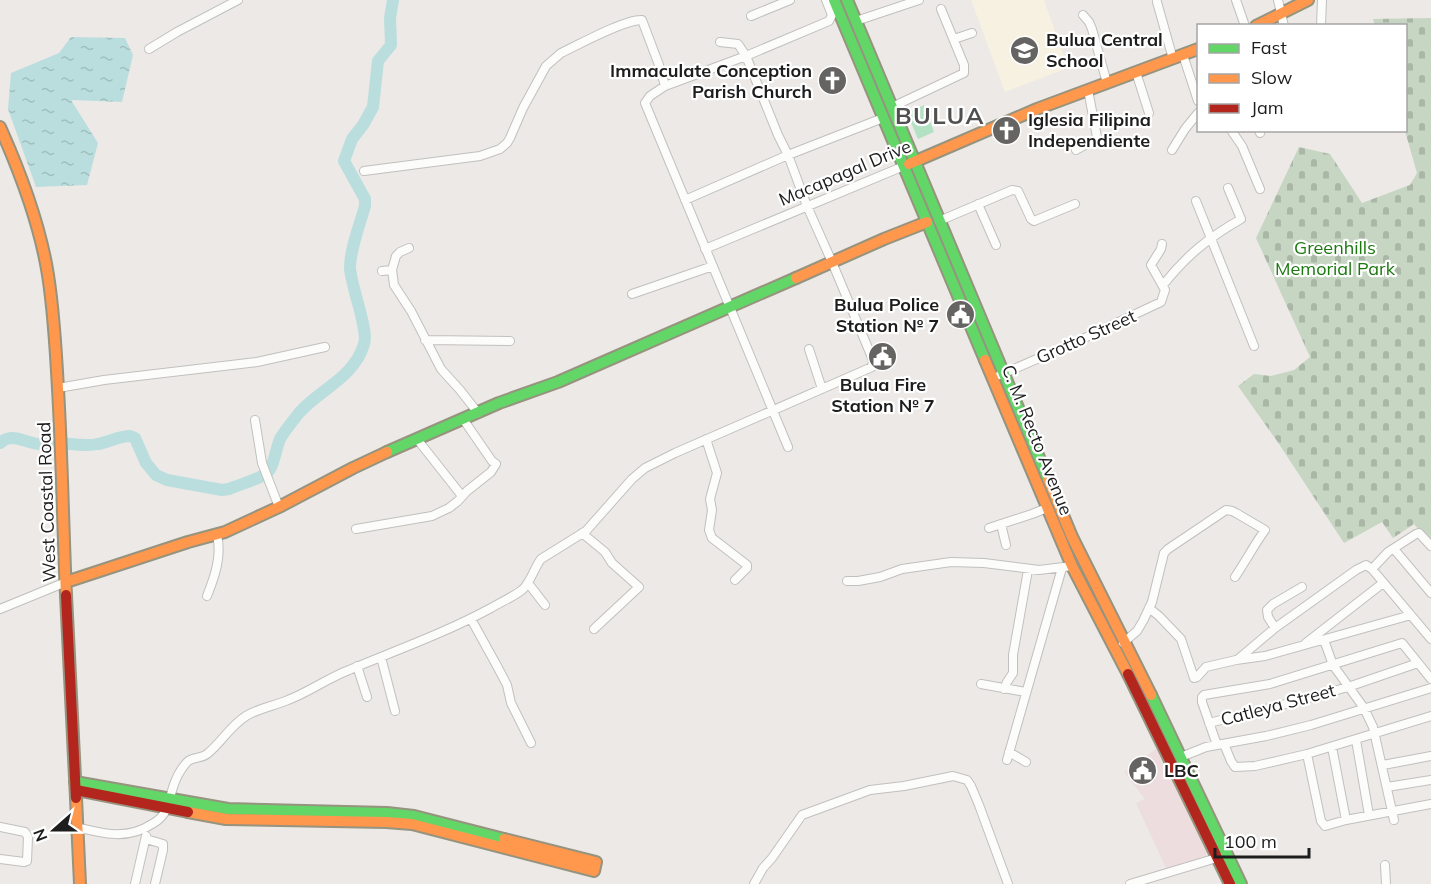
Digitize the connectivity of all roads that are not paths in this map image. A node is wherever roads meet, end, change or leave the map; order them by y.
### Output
1 (238, 0) edge
2 (790, 0) edge
3 (826, 0) edge
4 (834, 0) edge
5 (847, 0) edge
6 (919, 0) edge
7 (1236, 0) edge
8 (1278, 0) edge
9 (1308, 0) edge
10 (1322, 0) edge
11 (1159, 1) edge
12 (941, 9) dead end
13 (1151, 9) dead end
14 (1282, 13) junction
15 (1083, 15) dead end
16 (751, 16) dead end
17 (857, 24) junction
18 (1244, 24) edge
19 (1260, 24) edge
20 (1284, 24) edge
21 (1321, 24) edge
22 (848, 33) junction
23 (972, 33) dead end
24 (954, 39) junction
25 (720, 42) dead end
26 (149, 49) dead end
27 (1197, 50) edge
28 (746, 56) junction
29 (1178, 57) junction
30 (1136, 72) junction
31 (1107, 83) junction
32 (665, 86) junction
33 (1088, 90) junction
34 (1197, 99) edge
35 (892, 107) junction
36 (1149, 113) dead end
37 (1197, 114) edge
38 (883, 118) junction
39 (0, 127) edge
40 (1232, 132) edge
41 (1076, 150) dead end
42 (1172, 150) dead end
43 (788, 155) junction
44 (915, 162) junction
45 (904, 166) junction
46 (364, 171) dead end
47 (1228, 188) dead end
48 (1260, 189) dead end
49 (684, 200) junction
50 (1196, 201) dead end
51 (978, 204) junction
52 (1075, 204) dead end
53 (807, 206) junction
54 (939, 221) junction
55 (927, 222) junction
56 (1210, 238) junction
57 (1162, 244) dead end
58 (996, 245) dead end
59 (409, 248) dead end
60 (705, 249) junction
61 (832, 262) junction
62 (713, 266) junction
63 (392, 270) junction
64 (382, 271) dead end
65 (1164, 285) junction
66 (632, 294) dead end
67 (730, 306) junction
68 (425, 340) junction
69 (510, 341) dead end
70 (1254, 346) dead end
71 (325, 347) dead end
72 (808, 350) dead end
73 (998, 376) junction
74 (58, 388) junction
75 (822, 389) junction
76 (773, 410) junction
77 (478, 413) junction
78 (463, 419) junction
79 (255, 420) dead end
80 (417, 439) junction
81 (706, 440) junction
82 (788, 447) dead end
83 (462, 496) junction
84 (279, 507) junction
85 (1047, 508) junction
86 (1001, 524) junction
87 (356, 528) dead end
88 (989, 528) dead end
89 (582, 533) junction
90 (217, 535) junction
91 (1006, 545) dead end
92 (1431, 546) edge
93 (1394, 549) junction
94 (1067, 567) junction
95 (1372, 569) junction
96 (1028, 570) junction
97 (1235, 577) dead end
98 (735, 580) dead end
99 (847, 581) dead end
100 (66, 582) junction
101 (528, 583) junction
102 (1383, 583) junction
103 (1302, 587) dead end
104 (1431, 593) edge
105 (207, 596) dead end
106 (546, 605) dead end
107 (1149, 608) junction
108 (0, 609) edge
109 (1411, 615) junction
110 (471, 619) junction
111 (1275, 628) junction
112 (594, 629) dead end
113 (1431, 639) edge
114 (1324, 640) junction
115 (1121, 644) junction
116 (1300, 647) junction
117 (381, 657) junction
118 (1236, 660) junction
119 (1418, 663) junction
120 (1333, 665) junction
121 (357, 666) junction
122 (1431, 679) edge
123 (981, 684) dead end
124 (1348, 687) junction
125 (1431, 688) edge
126 (1004, 689) junction
127 (1026, 692) junction
128 (367, 697) dead end
129 (1364, 708) junction
130 (395, 711) dead end
131 (1431, 716) edge
132 (1209, 723) junction
133 (1376, 734) junction
134 (1356, 740) junction
135 (531, 743) dead end
136 (1220, 745) junction
137 (1332, 747) junction
138 (1307, 754) junction
139 (1431, 756) edge
140 (1182, 760) junction
141 (1026, 762) dead end
142 (1383, 765) junction
143 (1431, 780) edge
144 (76, 786) junction
145 (1387, 787) junction
146 (168, 803) junction
147 (1431, 804) edge
148 (1392, 811) junction
149 (1369, 815) junction
150 (1346, 820) junction
151 (1394, 820) dead end
152 (0, 827) edge
153 (77, 827) junction
154 (146, 828) junction
155 (146, 839) junction
156 (1222, 856) junction
157 (0, 859) edge
158 (1385, 865) dead end
159 (595, 867) dead end
160 (80, 884) edge
161 (135, 884) edge
162 (155, 884) edge
163 (754, 884) edge
164 (1008, 884) edge
165 (1130, 884) edge
166 (1230, 884) edge
167 (1241, 884) edge
168 (1386, 884) edge

1 - 26 street
2 - 16 street
3 - 28 street
4 - 22 main road, C. M. Recto Avenue
5 - 17 main road, C. M. Recto Avenue
6 - 17 street
7 - 18 street
8 - 14 street
9 - 14 main road
10 - 21 street
11 - 13 street
11 - 29 street
12 - 24 street
14 - 19 main road
14 - 20 street
15 - 31 street
17 - 22 main road
17 - 35 main road, C. M. Recto Avenue
22 - 38 main road, C. M. Recto Avenue
23 - 24 street
24 - 35 street
25 - 28 street
27 - 29 main road, Macapagal Drive
28 - 32 street
28 - 43 street
29 - 30 main road, Macapagal Drive
29 - 34 street
30 - 31 main road, Macapagal Drive
30 - 36 street
31 - 33 main road, Macapagal Drive
32 - 46 street
32 - 49 street
33 - 41 street
33 - 44 main road, Macapagal Drive
35 - 44 main road, C. M. Recto Avenue
37 - 42 street
38 - 43 street
38 - 45 main road, C. M. Recto Avenue
39 - 74 main road, West Coastal Road
40 - 48 street
43 - 49 street
43 - 53 street
44 - 45 main road, Macapagal Drive
44 - 54 main road, C. M. Recto Avenue
45 - 53 street, Macapagal Drive
45 - 55 main road, C. M. Recto Avenue
47 - 56 street, Grotto Street
49 - 60 street
50 - 56 street
51 - 52 street
51 - 54 street
51 - 58 street
53 - 60 street, Macapagal Drive
53 - 61 street
54 - 73 main road, C. M. Recto Avenue
55 - 61 main road
55 - 73 main road, C. M. Recto Avenue
56 - 65 street, Grotto Street
56 - 70 street
57 - 65 street
59 - 63 street
60 - 62 street
61 - 67 main road
61 - 75 street
62 - 66 street
62 - 67 street
63 - 64 street
63 - 68 street
65 - 73 street, Grotto Street
67 - 76 street
67 - 77 main road
68 - 69 street
68 - 77 street
71 - 74 street
72 - 75 street
73 - 85 main road, C. M. Recto Avenue
73 - 115 main road, C. M. Recto Avenue
74 - 100 main road, West Coastal Road
75 - 76 street
76 - 81 street
76 - 82 street
77 - 78 main road
78 - 80 main road
78 - 83 street
79 - 84 street
80 - 83 street
80 - 84 main road
81 - 89 street
81 - 98 street
83 - 87 street
84 - 90 main road
85 - 86 street
85 - 94 main road, C. M. Recto Avenue
86 - 88 street
86 - 91 street
89 - 101 street
89 - 112 street
90 - 100 main road
90 - 105 street
92 - 93 street
93 - 95 street
93 - 104 street
94 - 96 street
94 - 115 main road, C. M. Recto Avenue
94 - 127 street
95 - 102 street
95 - 111 street
96 - 99 street
96 - 126 street
97 - 107 street
100 - 108 street
100 - 144 main road, West Coastal Road
101 - 106 street
101 - 110 street
102 - 109 street
102 - 116 street
103 - 111 street
107 - 115 street
107 - 118 street
109 - 113 street
109 - 114 street
110 - 117 street
110 - 135 street
111 - 118 street
114 - 116 street
114 - 120 street
115 - 140 main road, C. M. Recto Avenue
115 - 156 main road, C. M. Recto Avenue
116 - 118 street
117 - 121 street
117 - 130 street
119 - 120 street
119 - 122 street
119 - 124 street, Catleya Street
120 - 124 street
120 - 132 street
121 - 128 street
121 - 146 street
123 - 126 street
124 - 129 street
124 - 132 street, Catleya Street
125 - 129 street
126 - 127 street
127 - 141 street
129 - 133 street
129 - 136 street
131 - 133 street
132 - 136 street
133 - 134 street
133 - 142 street
134 - 137 street
134 - 149 street
136 - 138 street
136 - 140 street
137 - 138 street
137 - 150 street
138 - 150 street
139 - 142 street
140 - 156 main road, C. M. Recto Avenue
142 - 145 street
143 - 145 street
144 - 146 main road
144 - 153 main road, West Coastal Road
145 - 148 street
146 - 154 street
146 - 159 main road
147 - 148 street
148 - 149 street
148 - 151 street
149 - 150 street
152 - 157 street
153 - 154 street
153 - 160 main road, West Coastal Road
154 - 155 street
155 - 161 street
155 - 162 street
156 - 165 street
156 - 166 main road, C. M. Recto Avenue
156 - 167 main road, C. M. Recto Avenue
158 - 168 street
163 - 164 street

